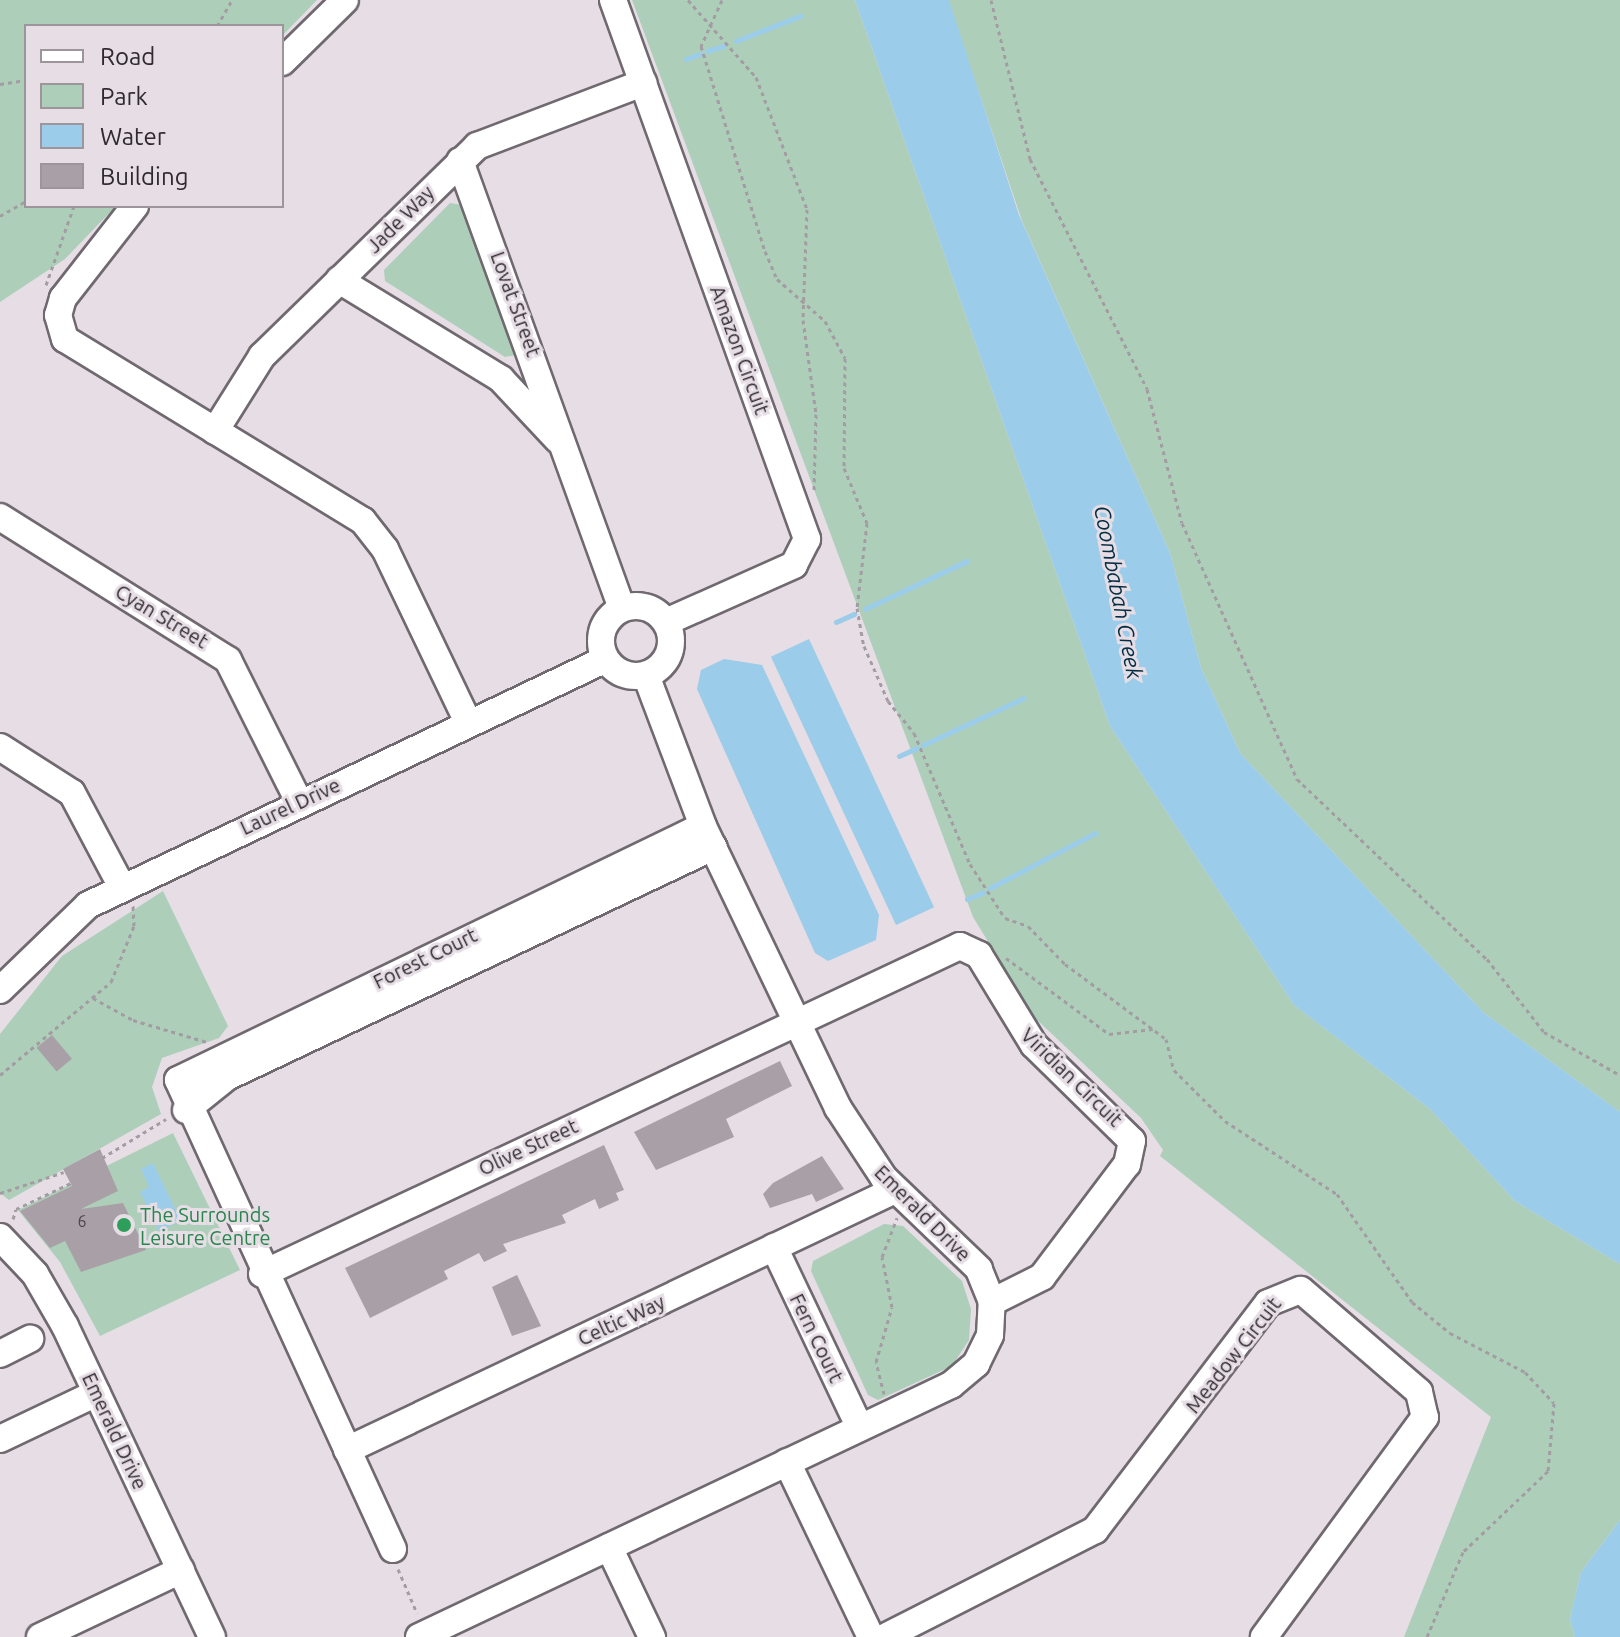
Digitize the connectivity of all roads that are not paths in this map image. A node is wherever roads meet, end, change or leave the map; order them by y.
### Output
1 (345, 0) edge
2 (613, 0) edge
3 (284, 60) edge
4 (643, 83) junction
5 (460, 161) junction
6 (133, 208) edge
7 (339, 280) junction
8 (215, 431) junction
9 (565, 449) junction
10 (0, 517) edge
11 (622, 609) junction
12 (666, 622) junction
13 (606, 659) junction
14 (646, 675) junction
15 (468, 722) junction
16 (0, 747) edge
17 (299, 802) junction
18 (708, 836) junction
19 (127, 894) junction
20 (0, 990) edge
21 (795, 1020) junction
22 (178, 1113) junction
23 (898, 1202) junction
24 (6, 1228) edge
25 (774, 1247) junction
26 (262, 1274) junction
27 (992, 1302) junction
28 (30, 1339) dead end
29 (0, 1354) edge
30 (97, 1393) junction
31 (860, 1428) junction
32 (0, 1439) edge
33 (347, 1450) junction
34 (787, 1462) junction
35 (609, 1547) junction
36 (393, 1549) road end
37 (181, 1570) junction
38 (427, 1630) edge
39 (40, 1637) edge
40 (212, 1637) edge
41 (652, 1637) edge
42 (871, 1637) edge
43 (885, 1637) edge
44 (1264, 1637) edge

1 - 3 street
2 - 4 street, Amazon Circuit
4 - 5 street, Jade Way
4 - 12 street, Amazon Circuit
5 - 7 street, Jade Way
5 - 9 street, Lovat Street
6 - 8 street
7 - 8 street, Jade Way
7 - 9 street, Lovat Street
8 - 15 street
9 - 11 street, Lovat Street
10 - 17 street, Cyan Street
11 - 12 street
11 - 13 street
12 - 14 street
13 - 14 street
13 - 15 street, Laurel Drive
14 - 18 street, Emerald Drive
15 - 17 street, Laurel Drive
16 - 19 street
17 - 19 street, Laurel Drive
18 - 21 street, Emerald Drive
18 - 22 street, Forest Court
18 - 22 street, Forest Court
19 - 20 street, Laurel Drive
21 - 23 street, Emerald Drive
21 - 26 street, Olive Street
21 - 27 street, Viridian Circuit
22 - 26 street, Forest Court
23 - 25 street, Celtic Way
23 - 27 street, Emerald Drive
24 - 30 street, Emerald Drive
25 - 31 street, Fern Court
25 - 33 street, Celtic Way
26 - 33 street, Forest Court
27 - 31 street
28 - 29 street
30 - 32 street
30 - 37 street, Emerald Drive
31 - 34 street
33 - 36 street, Forest Court
34 - 35 street
34 - 42 street
35 - 38 street
35 - 41 street
37 - 39 street
37 - 40 street, Emerald Drive
43 - 44 street, Meadow Circuit

